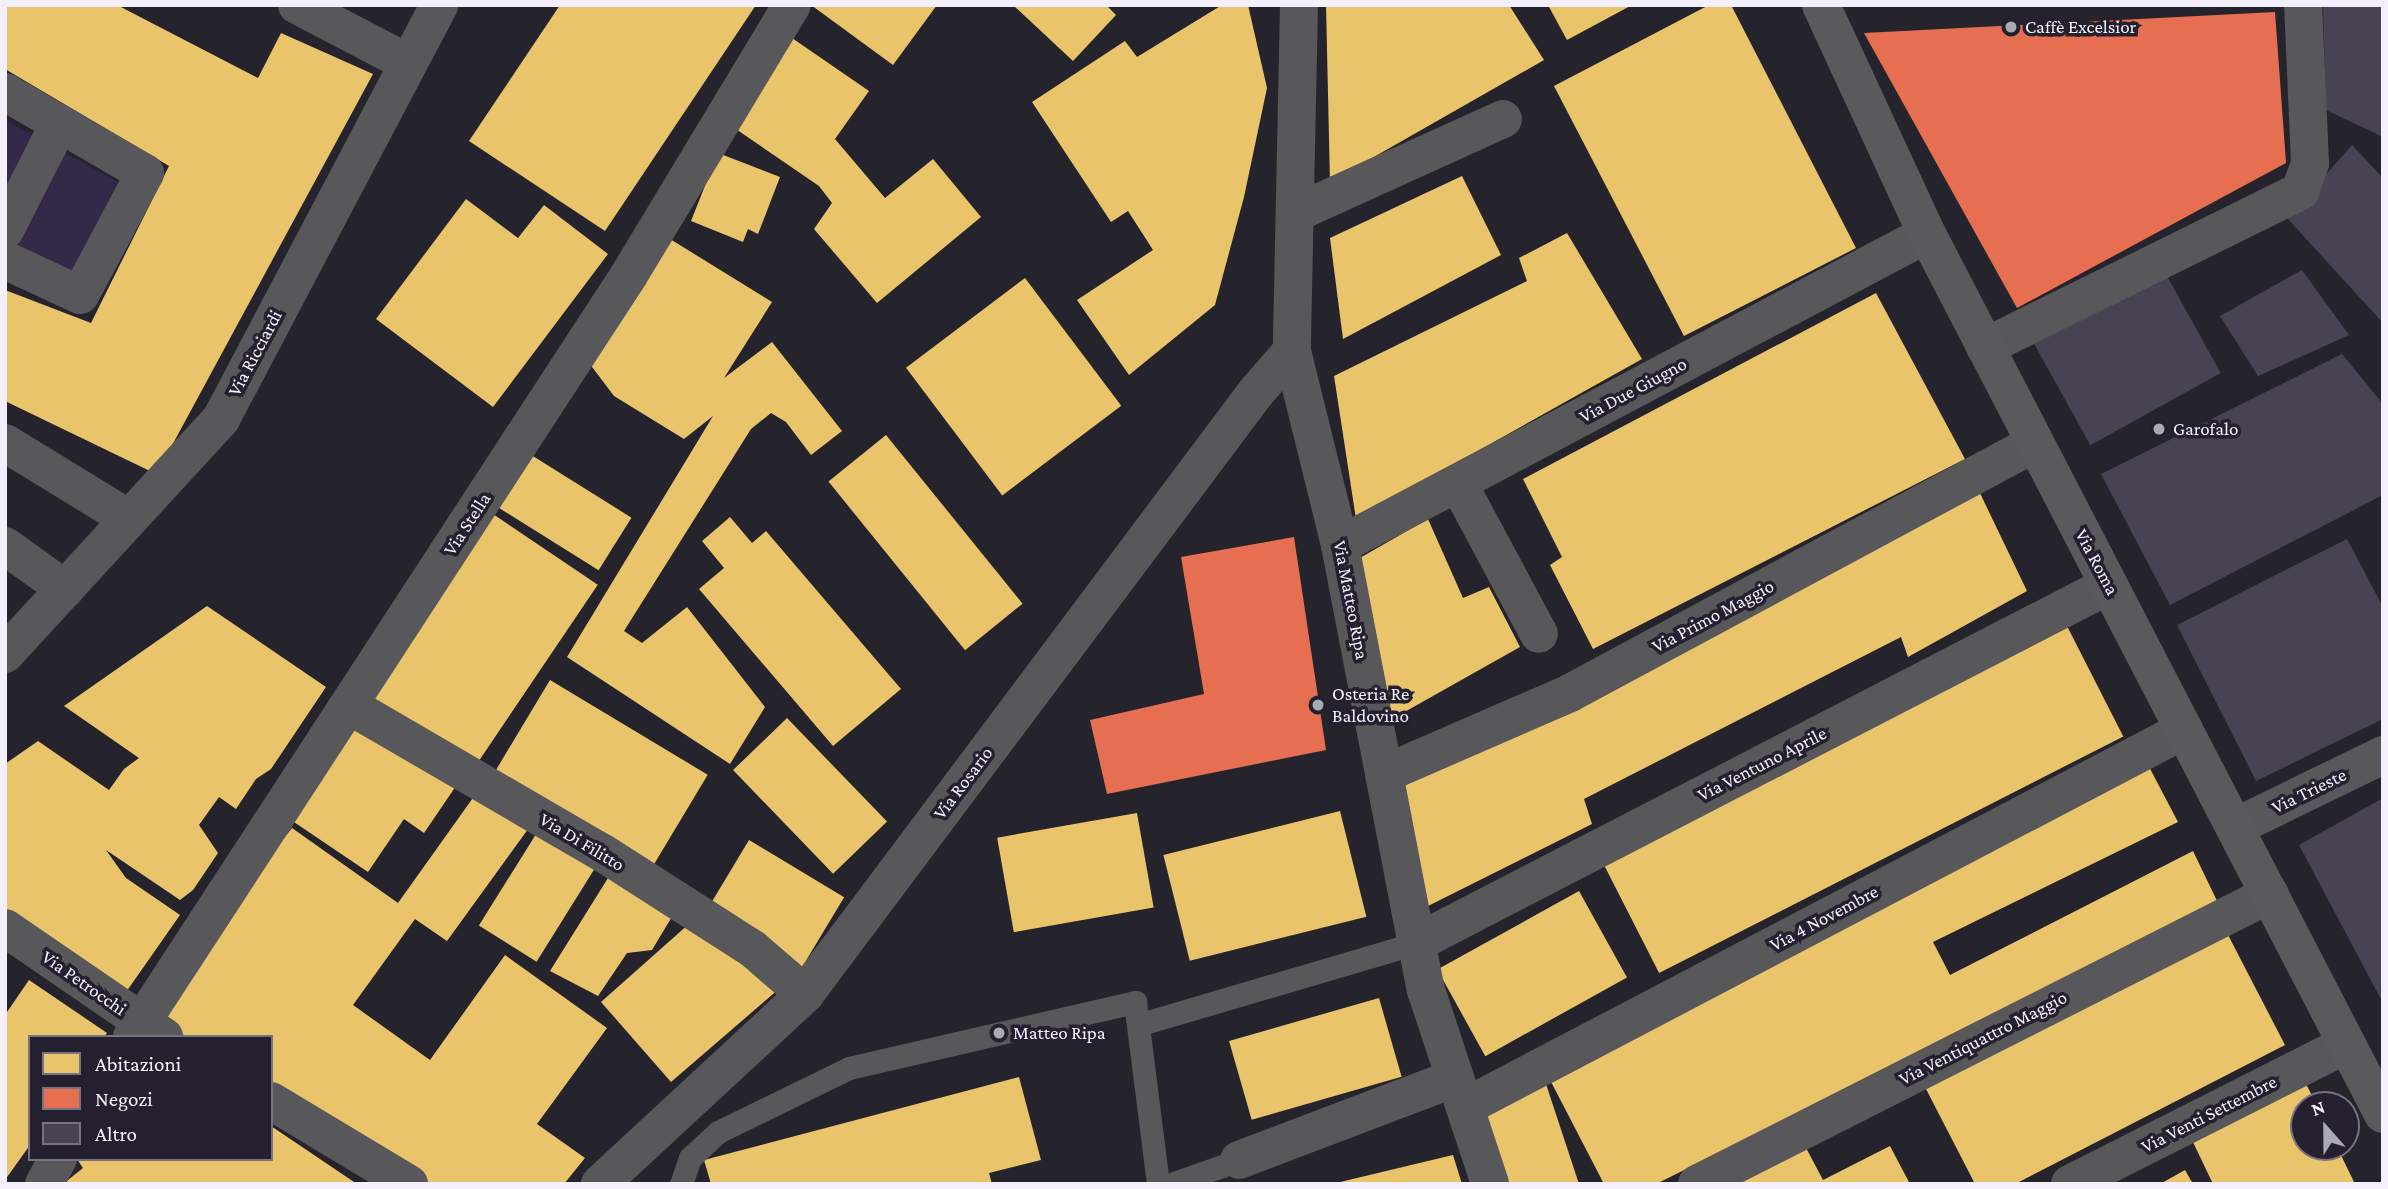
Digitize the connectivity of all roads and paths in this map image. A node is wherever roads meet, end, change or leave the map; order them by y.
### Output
1 (297, 5) edge
2 (792, 5) edge
3 (1300, 5) edge
4 (1821, 5) edge
5 (2303, 5) edge
6 (424, 12) edge
7 (408, 63) junction
8 (5, 92) edge
9 (1503, 119) dead end
10 (59, 124) junction
11 (1298, 212) junction
12 (5, 230) edge
13 (1927, 234) junction
14 (5, 260) edge
15 (1985, 347) junction
16 (1292, 351) junction
17 (5, 443) edge
18 (2035, 443) junction
19 (1458, 482) junction
20 (129, 519) junction
21 (1340, 545) junction
22 (5, 546) edge
23 (2109, 585) junction
24 (65, 589) junction
25 (1539, 634) dead end
26 (5, 654) edge
27 (350, 706) junction
28 (2184, 730) junction
29 (2383, 755) edge
30 (1384, 774) junction
31 (2235, 827) junction
32 (2270, 894) junction
33 (5, 928) edge
34 (1416, 943) junction
35 (804, 993) junction
36 (1141, 1024) junction
37 (145, 1032) edge
38 (2347, 1044) junction
39 (1460, 1092) junction
40 (273, 1102) edge
41 (2383, 1114) edge
42 (1239, 1160) joint
43 (57, 1161) edge
44 (44, 1184) edge
45 (409, 1184) edge
46 (600, 1184) edge
47 (681, 1184) edge
48 (1158, 1184) edge
49 (1171, 1184) edge
50 (1490, 1184) edge
51 (1697, 1184) edge
52 (2070, 1184) edge

1 - 7 street
2 - 27 street, Via Stella
3 - 11 street, Via Matteo Ripa
4 - 13 main road, Via Roma
5 - 15 street
6 - 7 street, Via Ricciardi
7 - 20 street, Via Ricciardi
8 - 10 street
9 - 11 street
10 - 12 street
10 - 14 street
11 - 16 street, Via Matteo Ripa
13 - 15 main road, Via Roma
13 - 19 street, Via Due Giugno
15 - 18 main road, Via Roma
16 - 21 street, Via Matteo Ripa
16 - 35 street, Via Rosario
17 - 20 street
18 - 23 main road, Via Roma
18 - 30 street, Via Primo Maggio
19 - 21 street, Via Due Giugno
19 - 25 street
20 - 24 street, Via Ricciardi
21 - 30 street, Via Matteo Ripa
22 - 24 street
23 - 28 main road, Via Roma
23 - 34 street, Via Ventuno Aprile
24 - 26 street, Via Ricciardi
27 - 35 street, Via Di Filitto
27 - 37 street, Via Stella
28 - 31 main road, Via Roma
28 - 39 street, Via 4 Novembre
29 - 31 street, Via Trieste
30 - 34 street, Via Matteo Ripa
31 - 32 main road, Via Roma
32 - 38 main road, Via Roma
32 - 51 street, Via Ventiquattro Maggio
33 - 37 street, Via Petrocchi
34 - 36 lane
34 - 39 street, Via Matteo Ripa
35 - 46 street, Via Rosario
36 - 47 lane
36 - 48 lane
38 - 41 main road, Via Roma
38 - 52 street, Via Venti Settembre
39 - 42 street, Via 4 Novembre
39 - 50 street, Via Matteo Ripa
40 - 45 street
42 - 49 lane
43 - 44 street

